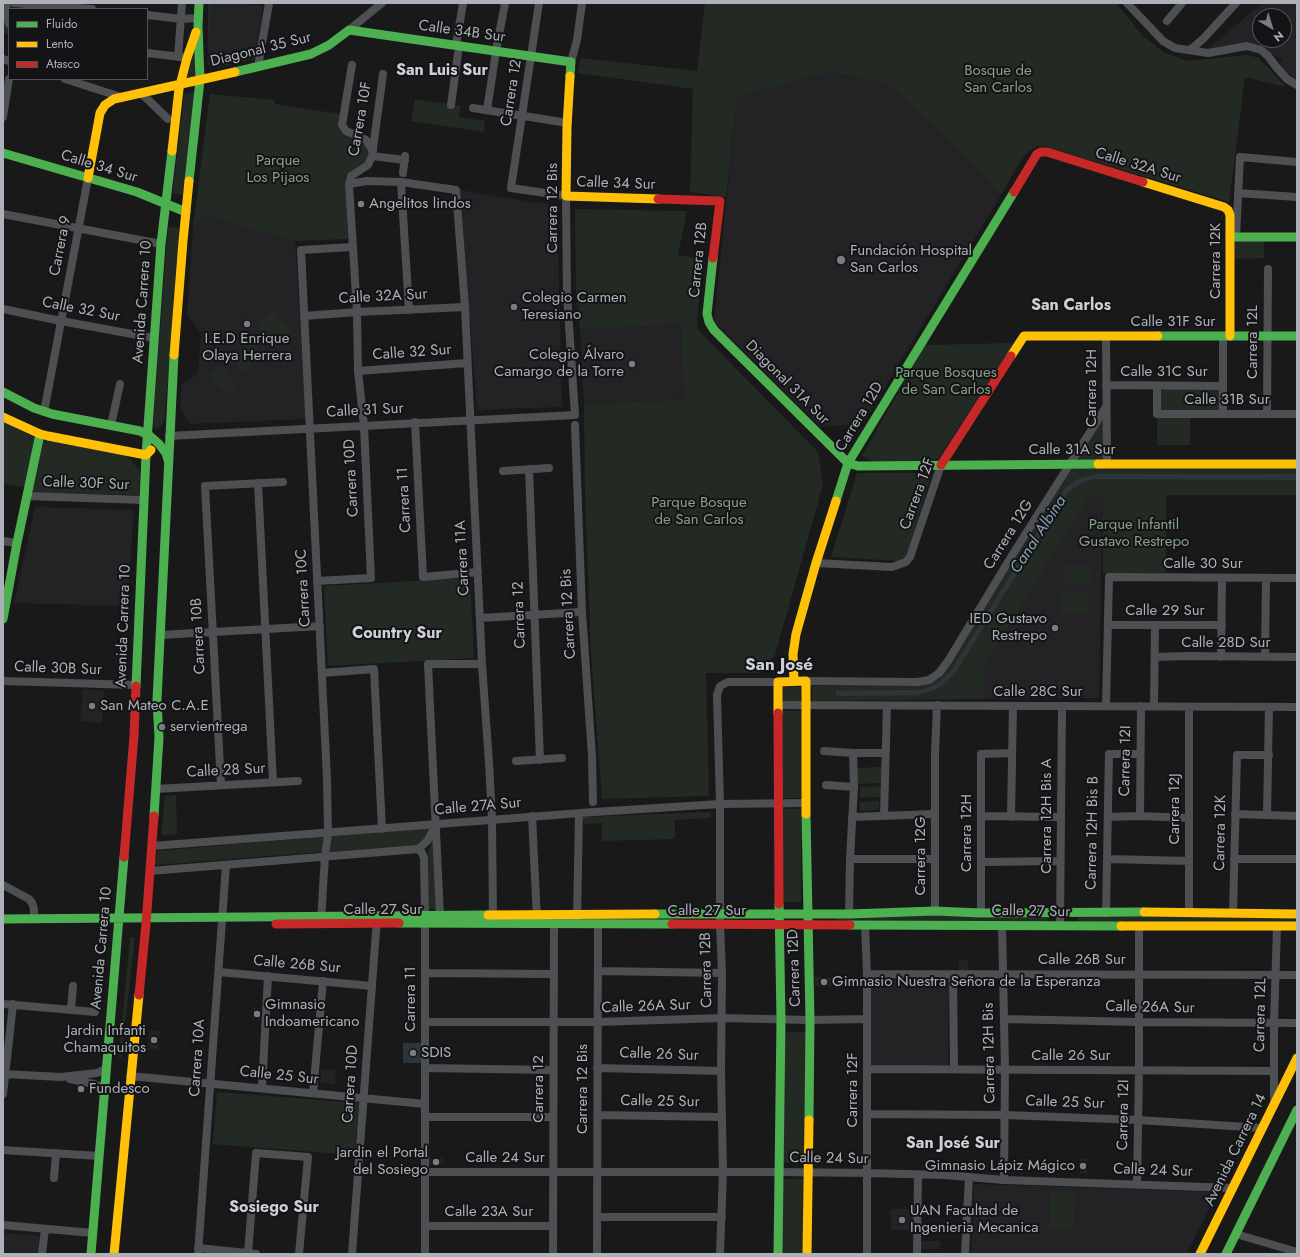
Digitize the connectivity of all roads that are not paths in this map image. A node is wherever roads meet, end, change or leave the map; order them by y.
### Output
1 (6, 3) edge
2 (14, 3) edge
3 (182, 3) edge
4 (199, 3) edge
5 (268, 3) edge
6 (382, 3) edge
7 (463, 3) edge
8 (505, 3) edge
9 (539, 3) edge
10 (582, 3) edge
11 (1127, 3) edge
12 (1236, 3) edge
13 (1179, 4) edge
14 (70, 6) edge
15 (85, 8) edge
16 (148, 15) edge
17 (182, 19) junction
18 (8, 20) edge
19 (1167, 21) dead end
20 (198, 22) junction
21 (349, 30) junction
22 (458, 45) junction
23 (1189, 50) junction
24 (496, 51) junction
25 (148, 53) edge
26 (531, 56) junction
27 (182, 57) junction
28 (571, 62) junction
29 (352, 65) dead end
30 (258, 67) junction
31 (383, 74) dead end
32 (9, 80) edge
33 (68, 80) edge
34 (200, 80) junction
35 (180, 84) junction
36 (1297, 85) edge
37 (141, 92) junction
38 (121, 97) junction
39 (4, 103) edge
40 (451, 104) dead end
41 (473, 108) dead end
42 (487, 110) junction
43 (522, 116) junction
44 (3, 117) edge
45 (168, 119) dead end
46 (568, 123) junction
47 (1039, 152) joint
48 (3, 153) edge
49 (372, 153) junction
50 (1297, 162) edge
51 (403, 173) dead end
52 (88, 178) junction
53 (401, 182) junction
54 (349, 184) junction
55 (511, 188) joint
56 (1238, 193) junction
57 (566, 196) junction
58 (1297, 197) edge
59 (720, 201) joint
60 (166, 204) junction
61 (1228, 210) joint
62 (186, 212) junction
63 (3, 214) edge
64 (79, 228) junction
65 (1233, 237) junction
66 (1297, 237) edge
67 (161, 244) junction
68 (352, 247) junction
69 (1268, 269) dead end
70 (465, 307) junction
71 (3, 309) edge
72 (409, 310) junction
73 (357, 312) junction
74 (304, 316) junction
75 (61, 321) junction
76 (709, 322) joint
77 (1024, 336) joint
78 (1106, 336) junction
79 (1226, 336) junction
80 (1267, 336) junction
81 (1297, 336) edge
82 (154, 338) junction
83 (467, 363) junction
84 (358, 370) junction
85 (120, 384) dead end
86 (1106, 385) junction
87 (1157, 386) junction
88 (1222, 386) junction
89 (3, 392) edge
90 (1106, 407) junction
91 (44, 412) junction
92 (1223, 414) junction
93 (1267, 414) junction
94 (1297, 414) edge
95 (575, 415) joint
96 (3, 417) edge
97 (470, 420) junction
98 (415, 422) junction
99 (575, 424) dead end
100 (112, 425) junction
101 (364, 426) junction
102 (309, 428) junction
103 (40, 434) junction
104 (147, 434) junction
105 (169, 436) junction
106 (159, 444) junction
107 (146, 455) junction
108 (168, 460) junction
109 (848, 463) junction
110 (1071, 464) junction
111 (1106, 464) junction
112 (1297, 464) edge
113 (941, 465) junction
114 (549, 468) dead end
115 (529, 469) junction
116 (502, 470) dead end
117 (283, 482) dead end
118 (258, 483) junction
119 (27, 496) junction
120 (143, 500) junction
121 (3, 541) edge
122 (17, 543) junction
123 (816, 563) junction
124 (478, 572) junction
125 (1222, 578) junction
126 (1266, 578) junction
127 (1297, 578) edge
128 (318, 581) junction
129 (582, 612) junction
130 (534, 614) junction
131 (480, 618) junction
132 (3, 619) edge
133 (1108, 625) junction
134 (1155, 625) junction
135 (1222, 625) junction
136 (320, 626) junction
137 (265, 629) junction
138 (213, 632) junction
139 (160, 635) junction
140 (1155, 657) junction
141 (1221, 657) junction
142 (1265, 657) junction
143 (1297, 657) edge
144 (482, 664) junction
145 (322, 673) junction
146 (3, 681) edge
147 (794, 681) junction
148 (806, 681) junction
149 (778, 682) junction
150 (136, 685) junction
151 (778, 705) junction
152 (806, 705) junction
153 (937, 705) junction
154 (887, 706) junction
155 (1013, 706) junction
156 (1106, 706) junction
157 (1141, 706) junction
158 (1154, 706) junction
159 (1062, 707) junction
160 (1189, 707) junction
161 (1270, 707) junction
162 (1297, 707) edge
163 (824, 751) dead end
164 (853, 753) junction
165 (885, 753) junction
166 (1012, 753) junction
167 (1140, 754) junction
168 (1269, 755) junction
169 (562, 758) dead end
170 (540, 760) junction
171 (516, 762) dead end
172 (298, 781) dead end
173 (273, 782) junction
174 (221, 785) junction
175 (826, 785) dead end
176 (854, 787) junction
177 (156, 789) junction
178 (593, 802) dead end
179 (806, 803) junction
180 (720, 804) junction
181 (778, 804) junction
182 (579, 813) junction
183 (935, 814) junction
184 (1236, 814) junction
185 (1267, 815) junction
186 (532, 816) junction
187 (884, 816) junction
188 (981, 816) junction
189 (1140, 816) junction
190 (1297, 816) edge
191 (852, 817) junction
192 (1011, 817) junction
193 (1061, 817) junction
194 (1108, 817) junction
195 (1189, 818) junction
196 (492, 819) junction
197 (436, 824) junction
198 (382, 829) junction
199 (328, 833) junction
200 (152, 846) junction
201 (418, 849) junction
202 (325, 856) junction
203 (850, 859) junction
204 (935, 859) junction
205 (1107, 859) junction
206 (1234, 859) junction
207 (1297, 859) edge
208 (1061, 861) junction
209 (1189, 861) junction
210 (981, 862) junction
211 (226, 865) junction
212 (150, 871) junction
213 (3, 885) edge
214 (935, 911) junction
215 (1188, 912) junction
216 (779, 913) junction
217 (807, 913) junction
218 (981, 913) junction
219 (1060, 913) junction
220 (1106, 913) junction
221 (1233, 913) junction
222 (537, 914) junction
223 (577, 914) junction
224 (720, 914) junction
225 (850, 914) junction
226 (1297, 914) edge
227 (440, 915) junction
228 (118, 918) junction
229 (3, 919) edge
230 (34, 919) junction
231 (377, 919) junction
232 (425, 919) junction
233 (493, 919) junction
234 (321, 920) junction
235 (146, 921) junction
236 (222, 921) junction
237 (537, 924) junction
238 (554, 924) junction
239 (577, 924) junction
240 (598, 924) junction
241 (720, 925) junction
242 (780, 925) junction
243 (1002, 925) junction
244 (808, 926) junction
245 (865, 926) junction
246 (1060, 926) junction
247 (1139, 926) junction
248 (1277, 926) junction
249 (1297, 926) edge
250 (599, 970) junction
251 (218, 972) junction
252 (425, 973) junction
253 (722, 973) junction
254 (554, 974) junction
255 (868, 974) junction
256 (953, 974) junction
257 (1003, 974) junction
258 (1140, 974) junction
259 (1276, 975) junction
260 (1297, 975) edge
261 (268, 976) junction
262 (323, 981) junction
263 (74, 986) dead end
264 (372, 986) junction
265 (3, 1004) edge
266 (13, 1004) junction
267 (71, 1010) junction
268 (95, 1012) dead end
269 (722, 1018) junction
270 (867, 1019) junction
271 (1004, 1019) junction
272 (781, 1020) junction
273 (810, 1020) junction
274 (425, 1022) junction
275 (554, 1022) junction
276 (598, 1022) junction
277 (1138, 1022) junction
278 (1274, 1023) junction
279 (1297, 1023) edge
280 (1297, 1058) edge
281 (107, 1068) junction
282 (425, 1068) junction
283 (597, 1068) junction
284 (868, 1068) junction
285 (954, 1069) junction
286 (1005, 1069) junction
287 (554, 1070) junction
288 (1139, 1070) junction
289 (721, 1071) junction
290 (1274, 1071) junction
291 (4, 1074) edge
292 (130, 1076) junction
293 (62, 1077) junction
294 (211, 1084) junction
295 (262, 1088) junction
296 (105, 1091) junction
297 (313, 1093) junction
298 (3, 1094) edge
299 (364, 1098) junction
300 (425, 1104) junction
301 (1274, 1104) junction
302 (1297, 1110) edge
303 (867, 1114) junction
304 (597, 1115) junction
305 (1005, 1115) junction
306 (425, 1117) junction
307 (553, 1117) junction
308 (722, 1117) junction
309 (1139, 1120) junction
310 (1262, 1128) junction
311 (3, 1150) edge
312 (56, 1153) junction
313 (99, 1156) junction
314 (425, 1172) junction
315 (553, 1172) junction
316 (597, 1172) junction
317 (723, 1172) junction
318 (779, 1172) junction
319 (809, 1172) junction
320 (867, 1174) junction
321 (918, 1175) junction
322 (969, 1177) junction
323 (54, 1178) dead end
324 (1004, 1180) junction
325 (1137, 1184) junction
326 (1233, 1188) junction
327 (597, 1217) junction
328 (722, 1217) junction
329 (3, 1225) edge
330 (425, 1226) junction
331 (553, 1226) junction
332 (45, 1229) junction
333 (93, 1233) junction
334 (1236, 1234) junction
335 (198, 1251) edge
336 (1297, 1252) edge
337 (42, 1254) edge
338 (91, 1254) edge
339 (114, 1254) edge
340 (252, 1254) edge
341 (299, 1254) edge
342 (352, 1254) edge
343 (425, 1254) edge
344 (553, 1254) edge
345 (597, 1254) edge
346 (720, 1254) edge
347 (778, 1254) edge
348 (807, 1254) edge
349 (867, 1254) edge
350 (917, 1254) edge
351 (965, 1254) edge
352 (1200, 1254) edge
353 (1226, 1254) edge

1 - 18 street
2 - 14 street
3 - 17 street
4 - 20 main road, Avenida Carrera 10
5 - 30 street
6 - 21 street, Diagonal 35 Sur
7 - 22 street
8 - 24 street
9 - 26 street, Carrera 12
10 - 28 street, Carrera 12 Bis
11 - 23 street
12 - 23 street
13 - 19 street
14 - 15 street
16 - 17 street
17 - 20 street
17 - 27 street
20 - 27 main road, Avenida Carrera 10
20 - 34 main road, Avenida Carrera 10
21 - 22 main road, Calle 34B Sur
21 - 30 main road, Diagonal 35 Sur
22 - 24 main road, Calle 34B Sur
22 - 40 street
23 - 36 street
24 - 26 main road, Calle 34B Sur
24 - 42 street
25 - 27 street
26 - 28 main road, Calle 34B Sur
26 - 43 street, Carrera 12
27 - 35 main road, Avenida Carrera 10
28 - 46 main road, Carrera 12 Bis
29 - 49 street
30 - 34 main road, Diagonal 35 Sur
31 - 49 street, Carrera 10F
32 - 39 street
33 - 38 street
34 - 35 main road, Diagonal 35 Sur
34 - 62 main road, Avenida Carrera 10
35 - 37 main road, Diagonal 35 Sur
35 - 60 main road, Avenida Carrera 10
37 - 38 main road, Carrera 9
37 - 45 street
38 - 52 main road, Carrera 9
39 - 44 street
41 - 42 street
42 - 43 street
43 - 46 street
43 - 55 street, Carrera 12
46 - 57 main road, Carrera 12 Bis
47 - 61 main road, Calle 32A Sur
47 - 109 main road, Carrera 12D
48 - 52 main road, Calle 34 Sur
49 - 51 street
49 - 54 street, Carrera 10F
50 - 56 street, Carrera 12K
52 - 60 main road, Calle 34 Sur
52 - 64 street, Carrera 9
53 - 54 street
53 - 70 street, Carrera 11A
53 - 72 street
54 - 68 street, Carrera 10D
55 - 57 street, Calle 34 Sur
56 - 58 street
56 - 65 street, Carrera 12K
57 - 59 main road, Calle 34 Sur
57 - 95 street, Carrera 12 Bis
59 - 76 main road, Carrera 12B
60 - 62 main road, Calle 34 Sur
60 - 67 main road, Avenida Carrera 10
61 - 65 main road, Carrera 12K
62 - 105 main road, Avenida Carrera 10
63 - 64 street
64 - 67 street
64 - 75 street, Carrera 9
65 - 66 main road
65 - 79 main road, Carrera 12K
67 - 82 main road, Avenida Carrera 10
68 - 73 street, Carrera 10D
68 - 74 street, Carrera 10C
69 - 80 street, Carrera 12L
70 - 72 street, Calle 32A Sur
70 - 83 street, Carrera 11A
71 - 75 street, Calle 32 Sur
72 - 73 street, Calle 32A Sur
73 - 74 street, Calle 32A Sur
73 - 84 street, Carrera 10D
74 - 102 street, Carrera 10C
75 - 82 street, Calle 32 Sur
75 - 91 street, Carrera 9
76 - 109 main road, Diagonal 31A Sur
77 - 78 main road, Calle 31F Sur
77 - 113 main road, Carrera 12F
78 - 79 main road, Calle 31F Sur
78 - 86 street, Carrera 12H
79 - 80 main road, Calle 31F Sur
79 - 88 street, Carrera 12K
80 - 81 main road, Calle 31F Sur
80 - 93 street, Carrera 12L
82 - 104 main road, Avenida Carrera 10
83 - 84 street, Calle 32 Sur
83 - 97 street, Carrera 11A
84 - 101 street, Carrera 10D
85 - 100 street
86 - 87 street, Calle 31C Sur
86 - 90 street, Carrera 12H
87 - 88 street, Calle 31C Sur
87 - 92 street, Calle 31B Sur
88 - 92 street, Carrera 12K
89 - 91 main road
90 - 110 street, Carrera 12G
90 - 111 street, Carrera 12H
91 - 100 main road
92 - 93 street, Calle 31B Sur
93 - 94 street, Calle 31B Sur
95 - 97 street, Calle 31 Sur
96 - 103 main road
97 - 98 street, Calle 31 Sur
97 - 124 street, Carrera 11A
98 - 101 street, Calle 31 Sur
98 - 124 street, Carrera 11
99 - 129 street, Carrera 12 Bis
100 - 104 main road
101 - 102 street, Calle 31 Sur
101 - 128 street, Carrera 10D
102 - 105 street, Calle 31 Sur
102 - 128 street, Carrera 10C
103 - 107 main road
103 - 119 main road
104 - 106 main road
104 - 107 main road, Avenida Carrera 10
105 - 106 main road
105 - 108 main road, Avenida Carrera 10
106 - 107 main road
106 - 108 main road
107 - 120 main road, Avenida Carrera 10
108 - 139 main road, Avenida Carrera 10
109 - 113 main road, Calle 31A Sur
109 - 123 main road, Carrera 12D
110 - 111 main road, Calle 31A Sur
110 - 113 main road, Calle 31A Sur
110 - 148 street, Carrera 12G
111 - 112 main road, Calle 31A Sur
113 - 123 street, Carrera 12F
114 - 115 street
115 - 116 street
115 - 130 street, Carrera 12
117 - 118 street
118 - 137 street
118 - 138 street, Carrera 10B
119 - 120 street, Calle 30F Sur
119 - 122 main road
120 - 150 main road, Avenida Carrera 10
121 - 122 street
122 - 132 main road
123 - 147 main road, Carrera 12D
124 - 131 street, Carrera 11A
125 - 126 street, Calle 30 Sur
125 - 133 street, Calle 30 Sur
125 - 135 street
126 - 127 street, Calle 30 Sur
126 - 142 street
128 - 136 street, Carrera 10C
129 - 130 street
129 - 178 street, Carrera 12 Bis
130 - 131 street
130 - 170 street, Carrera 12
131 - 144 street, Carrera 11A
133 - 134 street, Calle 29 Sur
133 - 156 street
134 - 135 street, Calle 29 Sur
134 - 140 street
135 - 141 street
136 - 137 street
136 - 145 street, Carrera 10C
137 - 138 street
137 - 173 street
138 - 139 street
138 - 174 street, Carrera 10B
139 - 177 main road, Avenida Carrera 10
140 - 141 street, Calle 28D Sur
140 - 158 street
141 - 142 street, Calle 28D Sur
142 - 143 street, Calle 28D Sur
144 - 196 street, Carrera 11A
144 - 197 street
145 - 198 street
145 - 199 street, Carrera 10C
146 - 150 street, Calle 30B Sur
147 - 148 main road
147 - 149 main road
148 - 152 main road, Carrera 12D
149 - 151 main road, Carrera 12D
149 - 180 street, Carrera 12B
150 - 228 main road, Avenida Carrera 10
151 - 152 street, Calle 28C Sur
151 - 181 main road, Carrera 12D
152 - 154 street, Calle 28C Sur
152 - 179 main road, Carrera 12D
153 - 154 street, Calle 28C Sur
153 - 155 street, Calle 28C Sur
153 - 183 street, Carrera 12G
154 - 165 street
155 - 159 street, Calle 28C Sur
155 - 166 street
156 - 157 street, Calle 28C Sur
156 - 159 street, Calle 28C Sur
157 - 158 street, Calle 28C Sur
157 - 167 street, Carrera 12I
158 - 160 street, Calle 28C Sur
159 - 193 street, Carrera 12H Bis A
160 - 161 street, Calle 28C Sur
160 - 195 street, Carrera 12J
161 - 162 street, Calle 28C Sur
161 - 168 street
163 - 164 street
164 - 165 street
164 - 176 street
165 - 187 street
166 - 188 street, Carrera 12H
166 - 192 street
167 - 189 street, Carrera 12I
167 - 194 street, Carrera 12H Bis B
168 - 184 street, Carrera 12K
168 - 185 street
169 - 170 street
170 - 171 street
172 - 173 street, Calle 28 Sur
173 - 174 street, Calle 28 Sur
174 - 177 street, Calle 28 Sur
175 - 176 street
176 - 191 street
177 - 200 main road, Avenida Carrera 10
179 - 181 street, Calle 27A Sur
179 - 217 main road, Carrera 12D
180 - 181 street, Calle 27A Sur
180 - 182 street, Calle 27A Sur
180 - 224 street, Carrera 12B
181 - 216 main road, Carrera 12D
182 - 186 street, Calle 27A Sur
182 - 223 street
183 - 187 street
183 - 204 street, Carrera 12G
184 - 185 street
184 - 206 street, Carrera 12K
185 - 190 street
186 - 196 street, Calle 27A Sur
186 - 222 street
187 - 191 street
188 - 192 street
188 - 210 street, Carrera 12H
189 - 194 street
189 - 195 street
191 - 203 street
192 - 193 street
193 - 208 street, Carrera 12H Bis A
194 - 205 street, Carrera 12H Bis B
195 - 209 street, Carrera 12J
196 - 197 street, Calle 27A Sur
196 - 233 street, Carrera 11A
197 - 198 street, Calle 27A Sur
197 - 201 street
197 - 227 street
198 - 199 street, Calle 27A Sur
199 - 200 street, Calle 27A Sur
199 - 202 street, Carrera 10C
200 - 212 main road, Avenida Carrera 10
201 - 202 street
201 - 232 street, Carrera 11
202 - 211 street
202 - 234 street, Carrera 10C
203 - 204 street
203 - 225 street
204 - 214 street, Carrera 12G
205 - 209 street
205 - 220 street, Carrera 12H Bis B
206 - 207 street
206 - 221 street, Carrera 12K
208 - 210 street
208 - 219 street, Carrera 12H Bis A
209 - 215 street, Carrera 12J
210 - 218 street, Carrera 12H
211 - 212 street
211 - 236 street, Carrera 10A
212 - 235 main road, Avenida Carrera 10
213 - 230 street
214 - 218 main road, Calle 27 Sur
214 - 225 main road, Calle 27 Sur
215 - 220 main road, Calle 27 Sur
215 - 221 main road, Calle 27 Sur
216 - 217 main road, Calle 27 Sur
216 - 224 main road, Calle 27 Sur
216 - 242 main road, Carrera 12D
217 - 225 main road, Calle 27 Sur
217 - 244 main road, Carrera 12D
218 - 219 main road, Calle 27 Sur
219 - 220 main road, Calle 27 Sur
219 - 246 street, Carrera 12H Bis A
221 - 226 main road, Calle 27 Sur
222 - 223 main road, Calle 27 Sur
222 - 233 main road, Calle 27 Sur
222 - 237 street
223 - 224 main road, Calle 27 Sur
223 - 239 street
224 - 241 street, Carrera 12B
227 - 232 main road, Calle 27 Sur
227 - 233 main road, Calle 27 Sur
228 - 230 main road, Calle 27 Sur
228 - 235 main road, Calle 27 Sur
228 - 281 main road, Avenida Carrera 10
229 - 230 main road, Calle 27 Sur
231 - 232 main road, Calle 27 Sur
231 - 234 main road, Calle 27 Sur
231 - 264 street, Carrera 10D
232 - 233 main road, Calle 27 Sur
232 - 252 street, Carrera 11
233 - 237 main road, Calle 27 Sur
234 - 236 main road, Calle 27 Sur
235 - 236 main road, Calle 27 Sur
235 - 292 main road, Avenida Carrera 10
236 - 251 street, Carrera 10A
237 - 238 main road, Calle 27 Sur
238 - 239 main road, Calle 27 Sur
238 - 254 street, Carrera 12
239 - 240 main road, Calle 27 Sur
240 - 241 main road, Calle 27 Sur
240 - 250 street, Carrera 12 Bis
241 - 242 main road, Calle 27 Sur
241 - 253 street, Carrera 12B
242 - 244 main road, Calle 27 Sur
242 - 272 main road, Carrera 12D
243 - 245 main road, Calle 27 Sur
243 - 246 main road, Calle 27 Sur
243 - 257 street, Carrera 12H Bis
244 - 245 main road, Calle 27 Sur
244 - 273 main road, Carrera 12D
245 - 255 street, Carrera 12F
246 - 247 main road, Calle 27 Sur
247 - 248 main road, Calle 27 Sur
247 - 258 street, Carrera 12I
248 - 249 main road, Calle 27 Sur
248 - 259 street, Carrera 12L
250 - 253 street
250 - 276 street, Carrera 12 Bis
251 - 261 street, Calle 26B Sur
251 - 294 street, Carrera 10A
252 - 254 street
252 - 274 street, Carrera 11
253 - 269 street, Carrera 12B
254 - 275 street, Carrera 12
255 - 256 street, Calle 26B Sur
255 - 270 street, Carrera 12F
256 - 257 street, Calle 26B Sur
256 - 285 street
257 - 258 street, Calle 26B Sur
257 - 271 street, Carrera 12H Bis
258 - 259 street, Calle 26B Sur
258 - 277 street, Carrera 12I
259 - 260 street, Calle 26B Sur
259 - 278 street, Carrera 12L
261 - 262 street, Calle 26B Sur
261 - 295 street
262 - 264 street, Calle 26B Sur
262 - 297 street
263 - 267 street
264 - 299 street, Carrera 10D
265 - 266 street
266 - 267 street
266 - 291 street
267 - 268 street
269 - 272 street, Calle 26A Sur
269 - 276 street, Calle 26A Sur
269 - 289 street, Carrera 12B
270 - 273 street, Calle 26A Sur
270 - 284 street, Carrera 12F
271 - 277 street, Calle 26A Sur
271 - 286 street, Carrera 12H Bis
272 - 273 street, Calle 26A Sur
272 - 318 main road, Carrera 12D
273 - 319 main road, Carrera 12D
274 - 275 street, Calle 26A Sur
274 - 282 street, Carrera 11
275 - 276 street, Calle 26A Sur
275 - 287 street, Carrera 12
276 - 283 street, Carrera 12 Bis
277 - 278 street, Calle 26A Sur
277 - 288 street, Carrera 12I
278 - 279 street, Calle 26A Sur
278 - 290 street, Carrera 12L
280 - 301 main road, Avenida Carrera 14
281 - 293 street
281 - 296 main road, Avenida Carrera 10
282 - 287 street
282 - 300 street, Carrera 11
283 - 289 street, Calle 26 Sur
283 - 304 street, Carrera 12 Bis
284 - 285 street, Calle 26 Sur
284 - 303 street, Carrera 12F
285 - 286 street, Calle 26 Sur
286 - 288 street, Calle 26 Sur
286 - 305 street, Carrera 12H Bis
287 - 307 street, Carrera 12
288 - 290 street, Calle 26 Sur
288 - 309 street, Carrera 12I
289 - 308 street, Carrera 12B
290 - 301 street, Carrera 12L
291 - 293 street
291 - 298 street
292 - 294 street, Calle 25 Sur
292 - 339 main road, Avenida Carrera 10
293 - 296 street
294 - 295 street, Calle 25 Sur
294 - 335 street, Carrera 10A
295 - 297 street, Calle 25 Sur
296 - 313 main road, Avenida Carrera 10
297 - 299 street, Calle 25 Sur
299 - 300 street, Calle 25 Sur
299 - 342 street, Carrera 10D
300 - 306 street, Carrera 11
301 - 310 main road, Avenida Carrera 14
302 - 334 main road
303 - 305 street, Calle 25 Sur
303 - 320 street, Carrera 12F
304 - 308 street, Calle 25 Sur
304 - 316 street, Carrera 12 Bis
305 - 309 street, Calle 25 Sur
305 - 324 street, Carrera 12H Bis
306 - 307 street
306 - 314 street, Carrera 11
307 - 315 street, Carrera 12
308 - 317 street, Carrera 12B
309 - 310 street, Calle 25 Sur
309 - 325 street, Carrera 12I
310 - 326 main road, Avenida Carrera 14
311 - 312 street
312 - 313 street
312 - 323 street
313 - 333 main road, Avenida Carrera 10
314 - 315 street, Calle 24 Sur
314 - 330 street, Carrera 11
315 - 316 street, Calle 24 Sur
315 - 331 street, Carrera 12
316 - 317 street, Calle 24 Sur
316 - 327 street, Carrera 12 Bis
317 - 318 street, Calle 24 Sur
317 - 328 street, Carrera 12B
318 - 319 street, Calle 24 Sur
318 - 347 main road, Carrera 12D
319 - 320 street, Calle 24 Sur
319 - 348 main road, Carrera 12D
320 - 321 street, Calle 24 Sur
320 - 349 street, Carrera 12F
321 - 322 street, Calle 24 Sur
321 - 350 street
322 - 324 street, Calle 24 Sur
322 - 351 street
324 - 325 street, Calle 24 Sur
325 - 326 street, Calle 24 Sur
326 - 352 main road, Avenida Carrera 14
327 - 328 street
327 - 345 street, Carrera 12 Bis
328 - 346 street, Carrera 12B
329 - 332 street
330 - 331 street, Calle 23A Sur
330 - 343 street, Carrera 11
331 - 344 street, Carrera 12
332 - 333 street
332 - 337 street
333 - 338 main road, Avenida Carrera 10
334 - 336 street
334 - 353 main road
335 - 340 street
340 - 341 street

